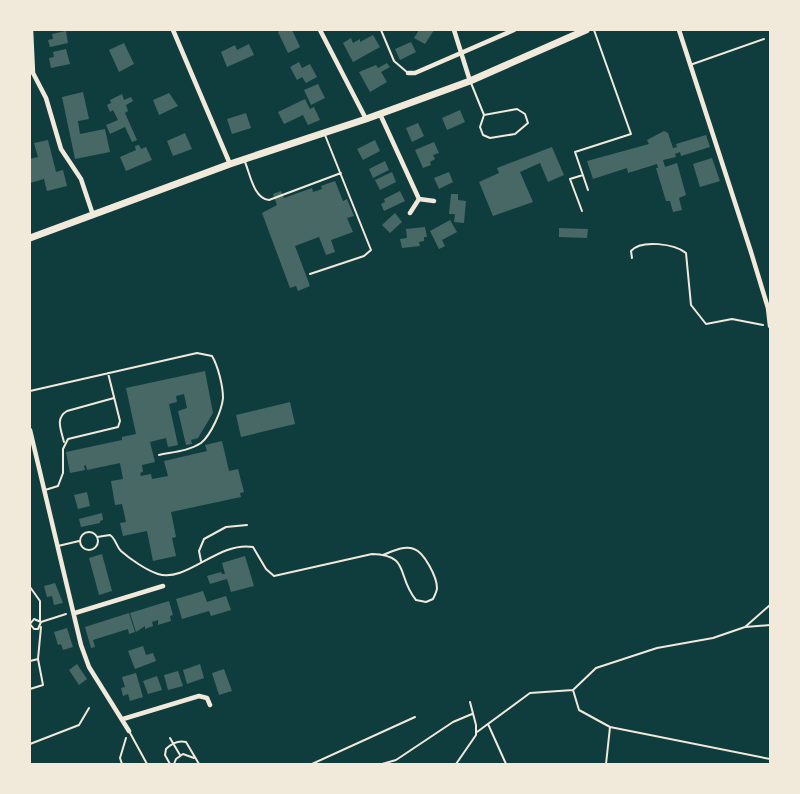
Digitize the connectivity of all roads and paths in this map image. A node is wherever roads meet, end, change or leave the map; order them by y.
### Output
1 (31, 30) edge
2 (173, 30) edge
3 (320, 30) edge
4 (381, 30) edge
5 (454, 30) edge
6 (514, 30) edge
7 (586, 30) edge
8 (594, 30) edge
9 (680, 30) edge
10 (764, 39) dead end
11 (461, 54) junction
12 (690, 65) junction
13 (408, 73) joint
14 (32, 74) edge
15 (470, 80) junction
16 (380, 114) junction
17 (484, 116) junction
18 (366, 119) junction
19 (324, 133) junction
20 (244, 160) junction
21 (230, 164) junction
22 (340, 173) junction
23 (583, 175) junction
24 (588, 190) dead end
25 (419, 199) junction
26 (434, 201) dead end
27 (582, 211) dead end
28 (410, 213) dead end
29 (94, 216) junction
30 (30, 238) edge
31 (632, 258) dead end
32 (310, 274) dead end
33 (770, 325) edge
34 (108, 373) junction
35 (30, 391) edge
36 (114, 398) junction
37 (30, 430) edge
38 (64, 442) junction
39 (159, 455) dead end
40 (45, 490) junction
41 (247, 525) dead end
42 (97, 537) junction
43 (80, 542) junction
44 (58, 546) junction
45 (383, 555) junction
46 (201, 561) junction
47 (163, 586) dead end
48 (30, 587) edge
49 (770, 605) edge
50 (74, 612) junction
51 (41, 621) junction
52 (770, 625) edge
53 (41, 626) junction
54 (746, 627) junction
55 (38, 659) junction
56 (30, 661) edge
57 (30, 690) edge
58 (574, 690) junction
59 (470, 702) dead end
60 (210, 705) dead end
61 (89, 708) dead end
62 (472, 714) junction
63 (415, 717) dead end
64 (123, 719) junction
65 (488, 724) junction
66 (610, 727) junction
67 (129, 731) junction
68 (477, 732) junction
69 (170, 738) dead end
70 (174, 743) junction
71 (30, 744) edge
72 (180, 755) junction
73 (770, 758) edge
74 (196, 760) junction
75 (396, 760) junction
76 (122, 764) edge
77 (147, 764) edge
78 (172, 764) edge
79 (198, 764) edge
80 (312, 764) edge
81 (382, 764) edge
82 (398, 764) edge
83 (456, 764) edge
84 (506, 764) edge
85 (606, 764) edge

1 - 14 street
2 - 21 street
3 - 18 street
4 - 13 lane
5 - 11 street
6 - 11 street
7 - 15 main road
8 - 23 lane
9 - 12 street
10 - 12 lane
11 - 13 street
11 - 15 street
12 - 33 street
14 - 29 street
15 - 16 main road
15 - 17 lane
16 - 18 main road
16 - 25 street
17 - 17 lane
18 - 19 main road
19 - 20 main road
19 - 22 lane
20 - 21 main road
20 - 22 lane
21 - 29 main road
22 - 32 lane
23 - 24 lane
23 - 27 lane
25 - 26 street
25 - 28 street
29 - 30 main road
31 - 33 path
34 - 35 lane
34 - 36 lane
34 - 39 lane
36 - 38 lane
36 - 38 lane
37 - 40 street
38 - 40 lane
40 - 44 street
41 - 46 lane
42 - 43 lane
42 - 43 lane
42 - 46 lane
43 - 44 lane
44 - 50 street
45 - 45 lane
45 - 46 lane
47 - 50 street
48 - 51 path
49 - 54 path
50 - 51 path
50 - 64 street
51 - 53 path
51 - 53 path
52 - 54 path
53 - 55 path
54 - 58 path
55 - 56 path
55 - 57 path
58 - 65 path
58 - 66 path
59 - 62 path
60 - 64 street
61 - 71 path
62 - 68 path
62 - 75 path
63 - 80 lane
64 - 67 street
65 - 68 path
65 - 84 path
66 - 73 path
66 - 85 path
67 - 76 path
67 - 77 lane
68 - 83 path
69 - 70 path
70 - 72 path
70 - 74 path
70 - 78 path
72 - 74 path
72 - 78 path
74 - 79 path
75 - 81 path
75 - 82 path

